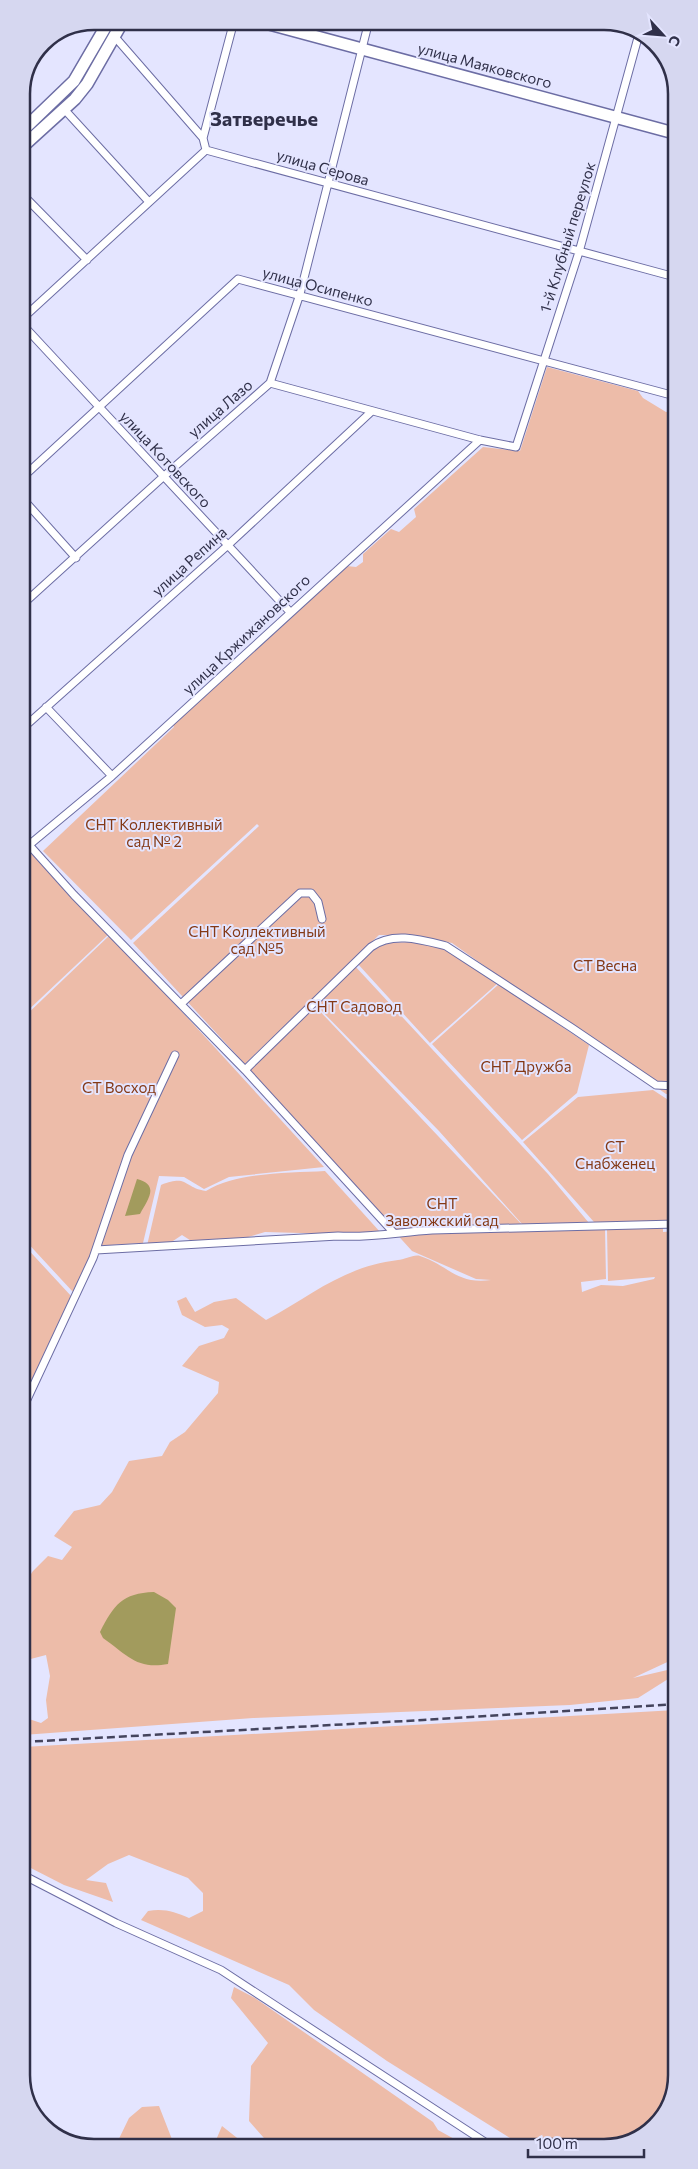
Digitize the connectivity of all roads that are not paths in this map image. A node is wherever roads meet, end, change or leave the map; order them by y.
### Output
1 (104, 30) edge
2 (118, 30) edge
3 (232, 30) edge
4 (294, 30) edge
5 (367, 30) edge
6 (115, 37) junction
7 (637, 40) edge
8 (362, 47) junction
9 (64, 109) junction
10 (617, 117) junction
11 (30, 124) edge
12 (668, 131) edge
13 (203, 138) junction
14 (30, 141) edge
15 (206, 150) junction
16 (328, 184) junction
17 (30, 202) edge
18 (149, 202) junction
19 (579, 252) junction
20 (87, 260) junction
21 (668, 275) edge
22 (300, 294) junction
23 (30, 312) edge
24 (30, 333) edge
25 (544, 362) junction
26 (270, 383) junction
27 (668, 394) edge
28 (99, 407) junction
29 (372, 411) junction
30 (480, 440) junction
31 (516, 447) joint
32 (30, 471) edge
33 (162, 477) junction
34 (30, 507) edge
35 (227, 546) junction
36 (76, 558) junction
37 (30, 598) edge
38 (290, 612) junction
39 (46, 708) junction
40 (30, 722) edge
41 (112, 776) junction
42 (30, 844) edge
43 (30, 846) edge
44 (322, 919) dead end
45 (182, 1003) junction
46 (174, 1055) dead end
47 (245, 1070) junction
48 (668, 1086) edge
49 (668, 1224) edge
50 (394, 1233) junction
51 (96, 1250) junction
52 (30, 1393) edge
53 (30, 1879) edge
54 (480, 2139) edge

1 - 11 main road
2 - 6 main road
3 - 13 street
4 - 8 main road, улица Маяковского
5 - 8 street
6 - 9 main road
6 - 13 street
7 - 10 street, 1-й Клубный переулок
8 - 10 main road, улица Маяковского
8 - 16 street
9 - 14 main road
9 - 18 street
10 - 12 main road, улица Маяковского
10 - 19 street, 1-й Клубный переулок
13 - 15 street
15 - 16 street, улица Серова
15 - 18 street
16 - 19 street, улица Серова
16 - 22 street
17 - 20 street
18 - 20 street
19 - 21 street, улица Серова
19 - 25 street, 1-й Клубный переулок
20 - 23 street
22 - 25 street, улица Осипенко
22 - 26 street
22 - 28 street, улица Осипенко
24 - 28 street, улица Котовского
25 - 27 street, улица Осипенко
25 - 31 street, 1-й Клубный переулок
26 - 29 street, улица Лазо
26 - 33 street, улица Лазо
28 - 32 street, улица Осипенко
28 - 33 street, улица Котовского
29 - 30 street, улица Лазо
29 - 35 street, улица Репина
30 - 31 street, улица Лазо
30 - 38 street, улица Кржижановского
33 - 35 street, улица Котовского
33 - 36 street, улица Лазо
34 - 36 street
35 - 38 street, улица Котовского
35 - 39 street, улица Репина
36 - 37 street, улица Лазо
38 - 41 street, улица Кржижановского
39 - 40 street, улица Репина
39 - 41 street
41 - 42 street, улица Кржижановского
43 - 45 street
44 - 45 street
45 - 47 street
46 - 51 street
47 - 48 street
47 - 50 street
49 - 50 street
50 - 51 street
51 - 52 street
53 - 54 street

